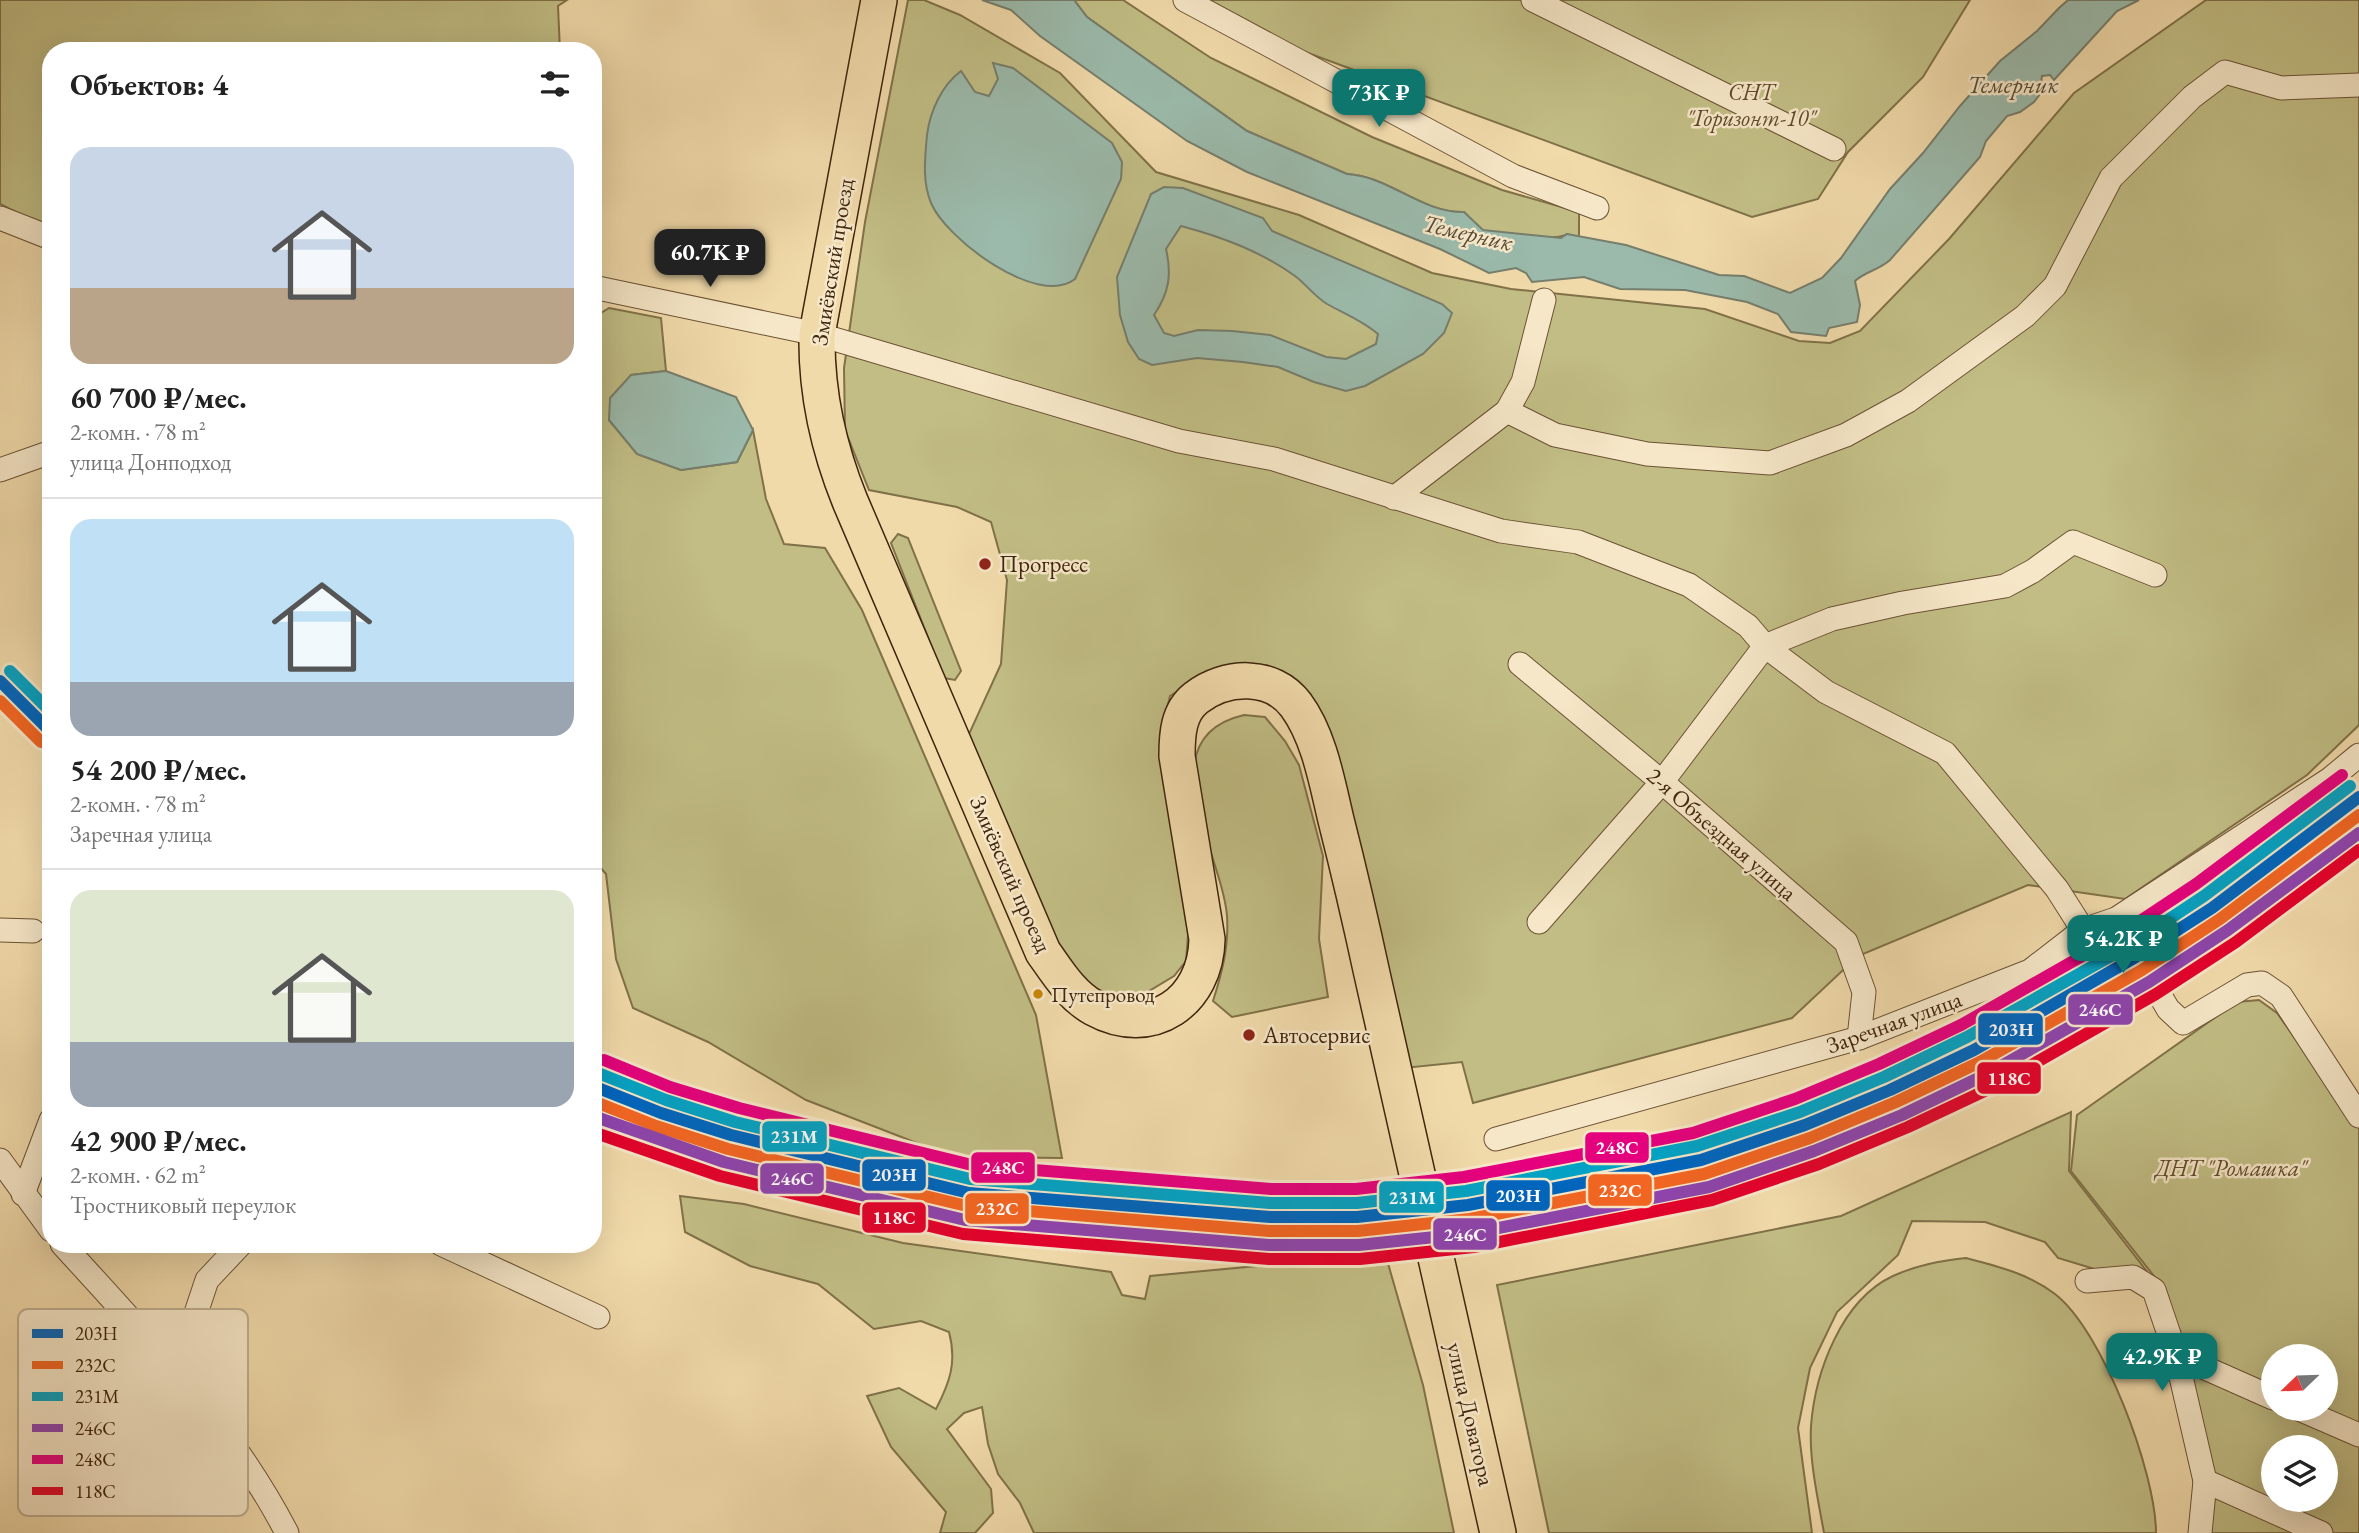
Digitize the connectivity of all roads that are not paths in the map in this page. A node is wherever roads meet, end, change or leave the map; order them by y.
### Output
1 (879, 0) edge
2 (1185, 0) edge
3 (1534, 0) edge
4 (2352, 86) edge
5 (2359, 106) edge
6 (1834, 149) dead end
7 (1597, 208) dead end
8 (0, 218) edge
9 (42, 234) edge
10 (602, 289) edge
11 (1544, 300) dead end
12 (817, 334) junction
13 (1507, 411) junction
14 (42, 455) edge
15 (0, 470) edge
16 (1394, 498) junction
17 (2155, 575) dead end
18 (1765, 646) junction
19 (1520, 664) dead end
20 (2359, 755) edge
21 (1662, 782) junction
22 (2116, 919) junction
23 (1539, 922) dead end
24 (0, 930) edge
25 (2083, 930) junction
26 (33, 931) dead end
27 (1859, 1038) junction
28 (2359, 1116) edge
29 (1496, 1139) dead end
30 (42, 1144) edge
31 (0, 1160) edge
32 (23, 1194) junction
33 (42, 1218) edge
34 (70, 1253) edge
35 (232, 1253) edge
36 (459, 1253) edge
37 (2087, 1281) dead end
38 (1444, 1294) joint
39 (121, 1309) edge
40 (197, 1309) edge
41 (598, 1317) dead end
42 (2176, 1355) junction
43 (2261, 1393) edge
44 (2327, 1421) edge
45 (2359, 1435) edge
46 (248, 1469) edge
47 (2205, 1481) junction
48 (287, 1533) edge
49 (1498, 1533) edge
50 (2200, 1533) edge
51 (2321, 1533) edge

1 - 12 main road, Змиёвский проезд
2 - 7 street
3 - 6 street
4 - 5 street
4 - 13 street
8 - 9 street
10 - 12 street
11 - 13 street
12 - 16 street
12 - 38 main road, Змиёвский проезд
13 - 16 street
14 - 15 street
16 - 18 street
17 - 18 street
18 - 21 street
18 - 25 street
19 - 21 street, 2-я Объездная улица
20 - 22 street, Заречная улица
21 - 23 street
21 - 27 street, 2-я Объездная улица
22 - 25 street, Заречная улица
22 - 28 street
24 - 26 street
25 - 27 street, Заречная улица
27 - 29 street, Заречная улица
30 - 32 street
31 - 32 street
32 - 33 street
34 - 39 street
35 - 40 street
36 - 41 street
37 - 42 street
38 - 49 main road, улица Доватора
42 - 43 street
42 - 47 street
44 - 45 street
46 - 48 street
47 - 50 street
47 - 51 street

